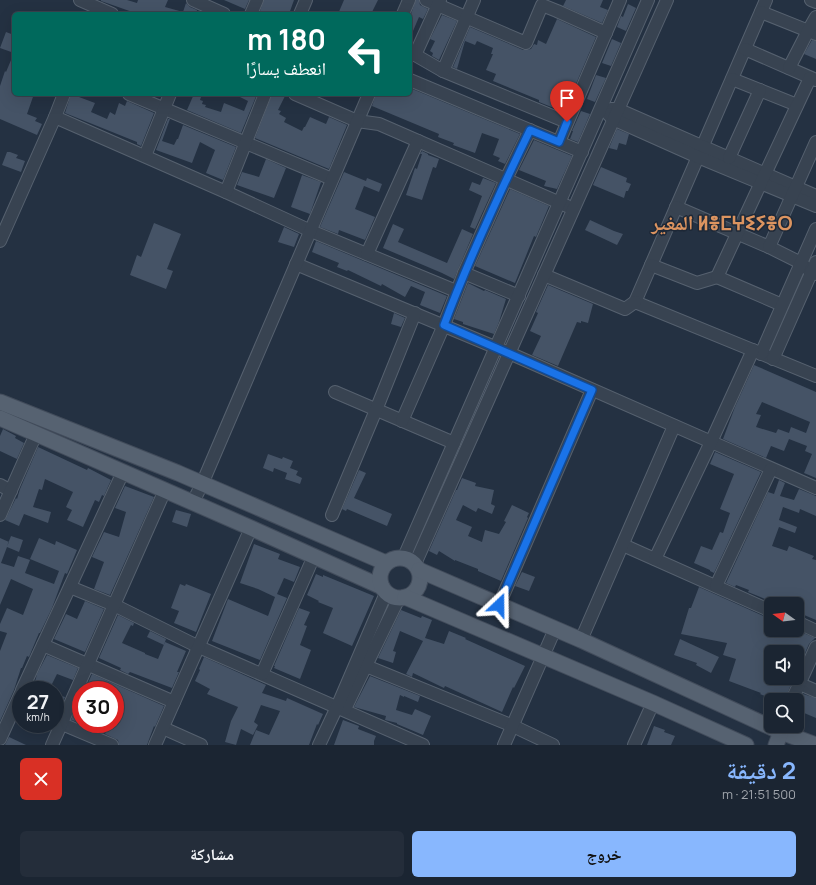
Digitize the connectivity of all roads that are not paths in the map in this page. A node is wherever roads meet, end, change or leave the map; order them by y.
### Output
1 (193, 0) edge
2 (257, 0) edge
3 (306, 0) edge
4 (410, 0) edge
5 (426, 0) edge
6 (474, 0) edge
7 (620, 0) edge
8 (648, 0) edge
9 (667, 0) edge
10 (766, 0) edge
11 (811, 0) edge
12 (816, 2) edge
13 (439, 3) edge
14 (90, 5) edge
15 (559, 5) edge
16 (205, 6) edge
17 (107, 12) edge
18 (219, 12) edge
19 (252, 12) edge
20 (301, 12) edge
21 (404, 12) edge
22 (761, 12) junction
23 (816, 16) edge
24 (466, 17) junction
25 (606, 33) junction
26 (812, 33) edge
27 (745, 49) junction
28 (413, 53) edge
29 (789, 68) junction
30 (443, 71) junction
31 (732, 79) junction
32 (813, 79) edge
33 (412, 81) edge
34 (760, 90) junction
35 (63, 96) edge
36 (134, 96) edge
37 (169, 96) edge
38 (264, 96) edge
39 (300, 96) edge
40 (368, 96) edge
41 (797, 106) junction
42 (601, 107) junction
43 (164, 109) junction
44 (615, 114) junction
45 (55, 117) junction
46 (358, 122) junction
47 (567, 122) junction
48 (530, 130) junction
49 (418, 141) junction
50 (559, 142) junction
51 (816, 142) edge
52 (245, 144) junction
53 (582, 152) junction
54 (700, 152) junction
55 (145, 156) junction
56 (729, 158) junction
57 (763, 178) junction
58 (332, 179) junction
59 (506, 179) junction
60 (226, 192) junction
61 (794, 192) junction
62 (816, 196) edge
63 (560, 202) junction
64 (816, 206) edge
65 (676, 207) junction
66 (573, 209) junction
67 (816, 229) edge
68 (310, 231) junction
69 (737, 234) junction
70 (0, 241) edge
71 (769, 247) junction
72 (367, 254) junction
73 (801, 263) junction
74 (296, 264) junction
75 (651, 265) junction
76 (814, 269) edge
77 (464, 273) junction
78 (544, 275) junction
79 (717, 277) junction
80 (456, 291) junction
81 (519, 296) junction
82 (635, 302) junction
83 (782, 305) junction
84 (415, 313) junction
85 (444, 325) junction
86 (496, 348) junction
87 (757, 352) junction
88 (509, 353) junction
89 (773, 359) junction
90 (816, 376) edge
91 (592, 390) junction
92 (335, 392) dead end
93 (0, 402) edge
94 (376, 410) junction
95 (0, 418) edge
96 (402, 421) junction
97 (674, 426) junction
98 (36, 434) junction
99 (711, 442) junction
100 (454, 443) junction
101 (771, 469) junction
102 (123, 472) junction
103 (202, 484) junction
104 (5, 488) edge
105 (816, 488) edge
106 (165, 490) junction
107 (193, 502) junction
108 (0, 514) edge
109 (332, 515) dead end
110 (252, 528) junction
111 (623, 545) junction
112 (314, 556) junction
113 (655, 559) junction
114 (386, 563) junction
115 (413, 564) junction
116 (716, 586) junction
117 (70, 587) junction
118 (393, 594) junction
119 (114, 605) junction
120 (499, 605) junction
121 (764, 608) edge
122 (804, 625) edge
123 (555, 629) junction
124 (816, 631) edge
125 (581, 640) junction
126 (43, 645) junction
127 (199, 646) junction
128 (816, 646) edge
129 (543, 656) junction
130 (88, 665) junction
131 (366, 666) junction
132 (262, 674) junction
133 (804, 674) edge
134 (26, 681) edge
135 (802, 685) edge
136 (816, 691) edge
137 (174, 702) junction
138 (652, 703) junction
139 (341, 709) junction
140 (64, 711) edge
141 (12, 716) edge
142 (64, 725) edge
143 (513, 726) junction
144 (163, 728) junction
145 (55, 733) edge
146 (780, 734) edge
147 (1, 735) edge
148 (810, 744) edge
149 (52, 745) edge
150 (112, 745) edge
151 (155, 745) edge
152 (201, 745) edge
153 (320, 745) edge
154 (329, 745) edge
155 (423, 745) edge
156 (504, 745) edge
157 (553, 745) edge
158 (634, 745) edge
159 (746, 745) edge

1 - 16 street
2 - 19 street
3 - 20 street
4 - 21 street
5 - 13 street
6 - 24 street
7 - 25 street
8 - 42 street
9 - 44 street
10 - 22 street
11 - 12 street
13 - 24 street
13 - 28 street
14 - 17 street
15 - 24 street
15 - 25 street
16 - 18 street
22 - 26 street
22 - 27 street
23 - 26 street
24 - 30 street
25 - 47 street
26 - 29 street
27 - 29 street
27 - 31 street
28 - 30 street
29 - 32 street
30 - 47 street
31 - 34 street
31 - 54 street
32 - 41 street
33 - 48 street
34 - 41 street
34 - 56 street
35 - 45 street
36 - 43 street
37 - 43 street
38 - 52 street
39 - 46 street
40 - 46 street
41 - 57 street
42 - 44 street
42 - 53 street
43 - 52 street
43 - 55 street
44 - 54 street
44 - 66 street
45 - 55 street
45 - 70 street
46 - 49 street
46 - 58 street
47 - 50 street
48 - 50 street
48 - 59 street
49 - 59 street
49 - 72 street
50 - 53 street
51 - 61 street
52 - 58 street
52 - 60 street
53 - 63 street
54 - 56 street
54 - 57 street
54 - 65 street
55 - 60 street
56 - 57 street
57 - 61 street
57 - 69 street
58 - 68 street
59 - 63 street
59 - 77 street
60 - 68 street
61 - 62 street
61 - 64 street
61 - 71 street
63 - 66 street
63 - 81 street
65 - 69 street
65 - 75 street
66 - 78 street
67 - 73 street
68 - 72 street
68 - 74 street
69 - 71 street
69 - 79 street
71 - 73 street
72 - 80 street
73 - 76 street
73 - 83 street
74 - 84 street
74 - 103 street
75 - 79 street
75 - 82 street
76 - 89 street
77 - 80 street
77 - 81 street
78 - 82 street
78 - 88 street
79 - 83 street
80 - 85 street
81 - 86 street
82 - 87 street
83 - 87 street
84 - 85 street
84 - 94 street
85 - 86 street
85 - 96 street
86 - 88 street
86 - 100 street
87 - 89 street
87 - 99 street
88 - 91 street
88 - 115 street
89 - 90 street
91 - 97 street
91 - 120 street
92 - 94 street
93 - 103 main road
94 - 96 street
94 - 109 street
95 - 98 main road
96 - 100 street
97 - 99 street
97 - 111 street
98 - 102 main road
98 - 104 street
99 - 101 street
99 - 113 street
100 - 115 street
101 - 105 street
101 - 116 street
102 - 106 main road
102 - 117 street
103 - 107 street
103 - 114 main road
104 - 108 street
106 - 107 main road
106 - 119 street
107 - 110 main road
110 - 112 main road
110 - 127 street
111 - 113 street
111 - 125 street
112 - 118 main road
112 - 132 street
113 - 116 street
114 - 115 main road
114 - 118 main road
115 - 118 main road
115 - 120 main road
116 - 121 street
117 - 119 street
117 - 126 street
118 - 129 main road
118 - 131 street
118 - 139 street
119 - 127 street
119 - 130 street
120 - 123 main road
122 - 124 street
123 - 125 main road
123 - 129 street
125 - 146 main road
126 - 130 street
126 - 134 street
127 - 132 street
127 - 137 street
128 - 133 street
129 - 138 main road
129 - 143 street
130 - 137 street
130 - 140 street
131 - 139 street
131 - 143 street
132 - 139 street
135 - 136 street
137 - 144 street
138 - 158 street
138 - 159 main road
139 - 153 street
139 - 154 street
139 - 155 street
141 - 147 street
142 - 150 street
143 - 156 street
143 - 157 street
144 - 151 street
144 - 152 street
145 - 149 street
146 - 148 main road

